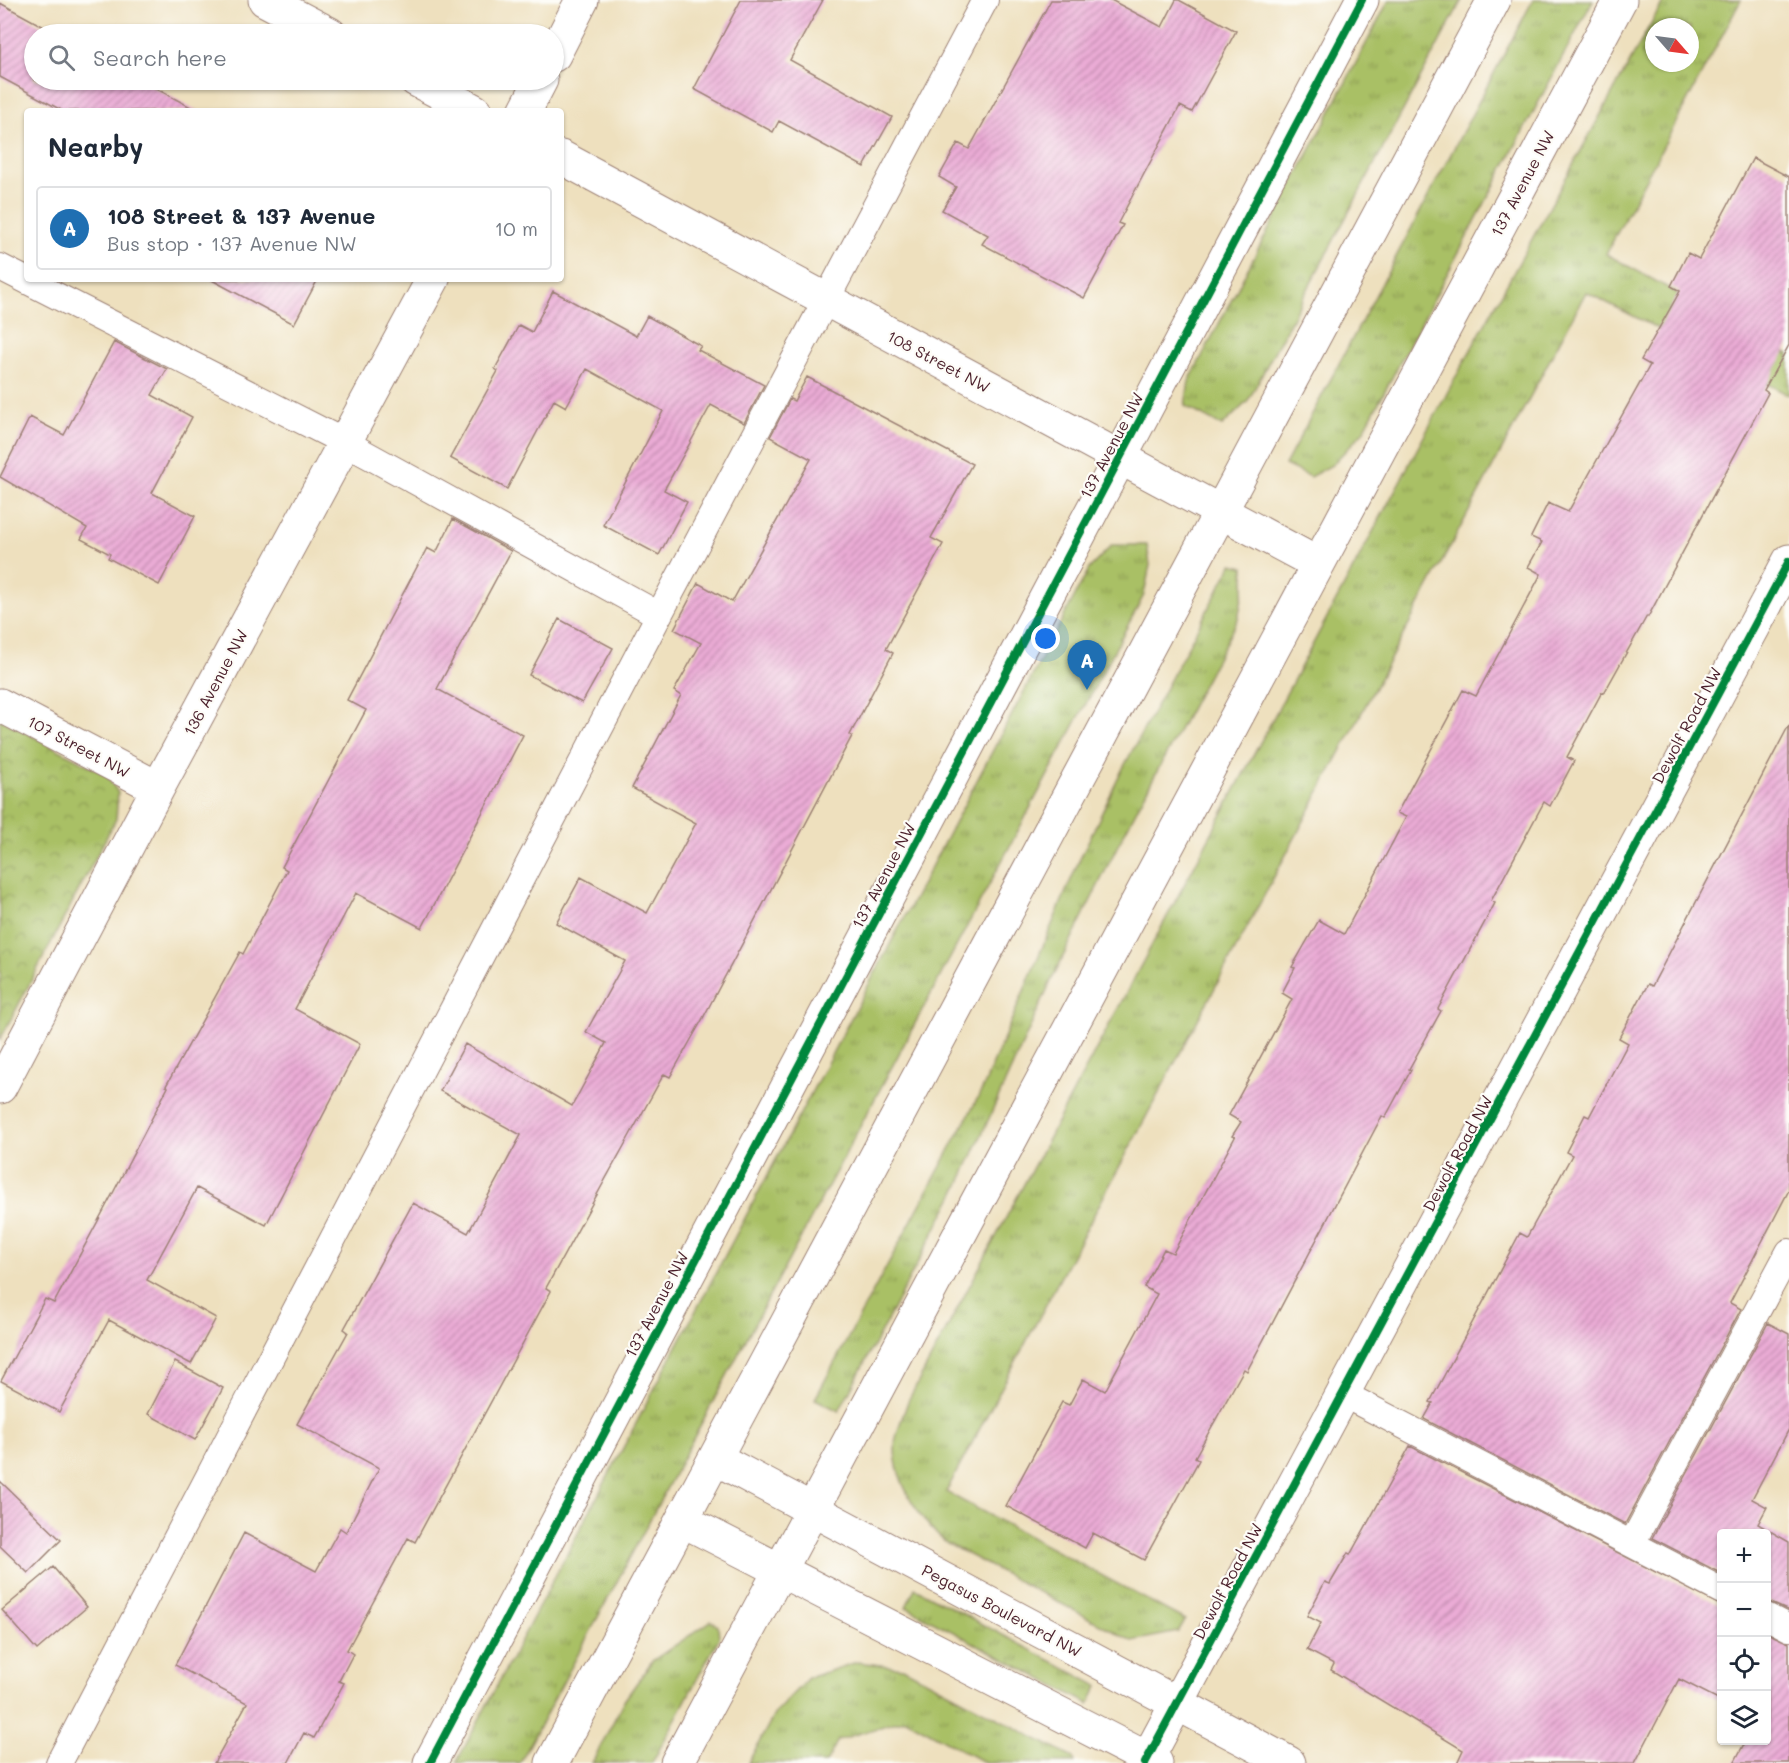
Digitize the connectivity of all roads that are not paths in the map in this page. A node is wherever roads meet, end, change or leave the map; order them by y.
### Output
1 (265, 0) edge
2 (582, 0) edge
3 (985, 0) edge
4 (1362, 0) edge
5 (1494, 0) edge
6 (1620, 0) edge
7 (311, 24) edge
8 (564, 35) edge
9 (435, 90) edge
10 (536, 90) edge
11 (470, 108) edge
12 (527, 108) edge
13 (564, 159) edge
14 (0, 267) edge
15 (24, 279) edge
16 (29, 282) edge
17 (432, 282) edge
18 (828, 301) junction
19 (344, 442) junction
20 (1119, 458) junction
21 (1221, 512) junction
22 (1789, 561) edge
23 (1318, 564) junction
24 (659, 615) junction
25 (0, 705) edge
26 (158, 788) junction
27 (0, 1087) edge
28 (1789, 1252) edge
29 (1344, 1394) junction
30 (715, 1458) junction
31 (812, 1508) junction
32 (682, 1520) junction
33 (1632, 1544) junction
34 (780, 1572) junction
35 (1717, 1589) edge
36 (1771, 1618) edge
37 (1789, 1628) edge
38 (1176, 1703) junction
39 (1149, 1761) edge
40 (59, 1763) edge
41 (430, 1763) edge
42 (552, 1763) edge
43 (677, 1763) edge
44 (1289, 1763) edge

1 - 7 street
2 - 8 street
3 - 18 lane
4 - 20 street, 137 Avenue NW
5 - 21 street
6 - 23 street, 137 Avenue NW
9 - 11 street
10 - 12 street
13 - 18 street, 108 Street NW
14 - 15 lane
16 - 19 lane
17 - 19 street, 136 Avenue NW
18 - 20 street, 108 Street NW
18 - 24 lane
19 - 24 lane
19 - 26 street, 136 Avenue NW
20 - 21 street, 108 Street NW
20 - 41 street, 137 Avenue NW
21 - 23 street, 108 Street NW
21 - 30 street
22 - 29 street, Dewolf Road NW
23 - 31 street, 137 Avenue NW
24 - 40 lane
25 - 26 street, 107 Street NW
26 - 27 street, 136 Avenue NW
28 - 33 lane
29 - 33 lane
29 - 38 street, Dewolf Road NW
30 - 31 street, Pegasus Boulevard NW
30 - 32 street
31 - 34 street, 137 Avenue NW
31 - 38 street, Pegasus Boulevard NW
32 - 34 street
32 - 42 street
33 - 35 lane
34 - 39 street
34 - 43 street, 137 Avenue NW
36 - 37 lane
38 - 39 street, Dewolf Road NW
38 - 44 street, Pegasus Boulevard NW

